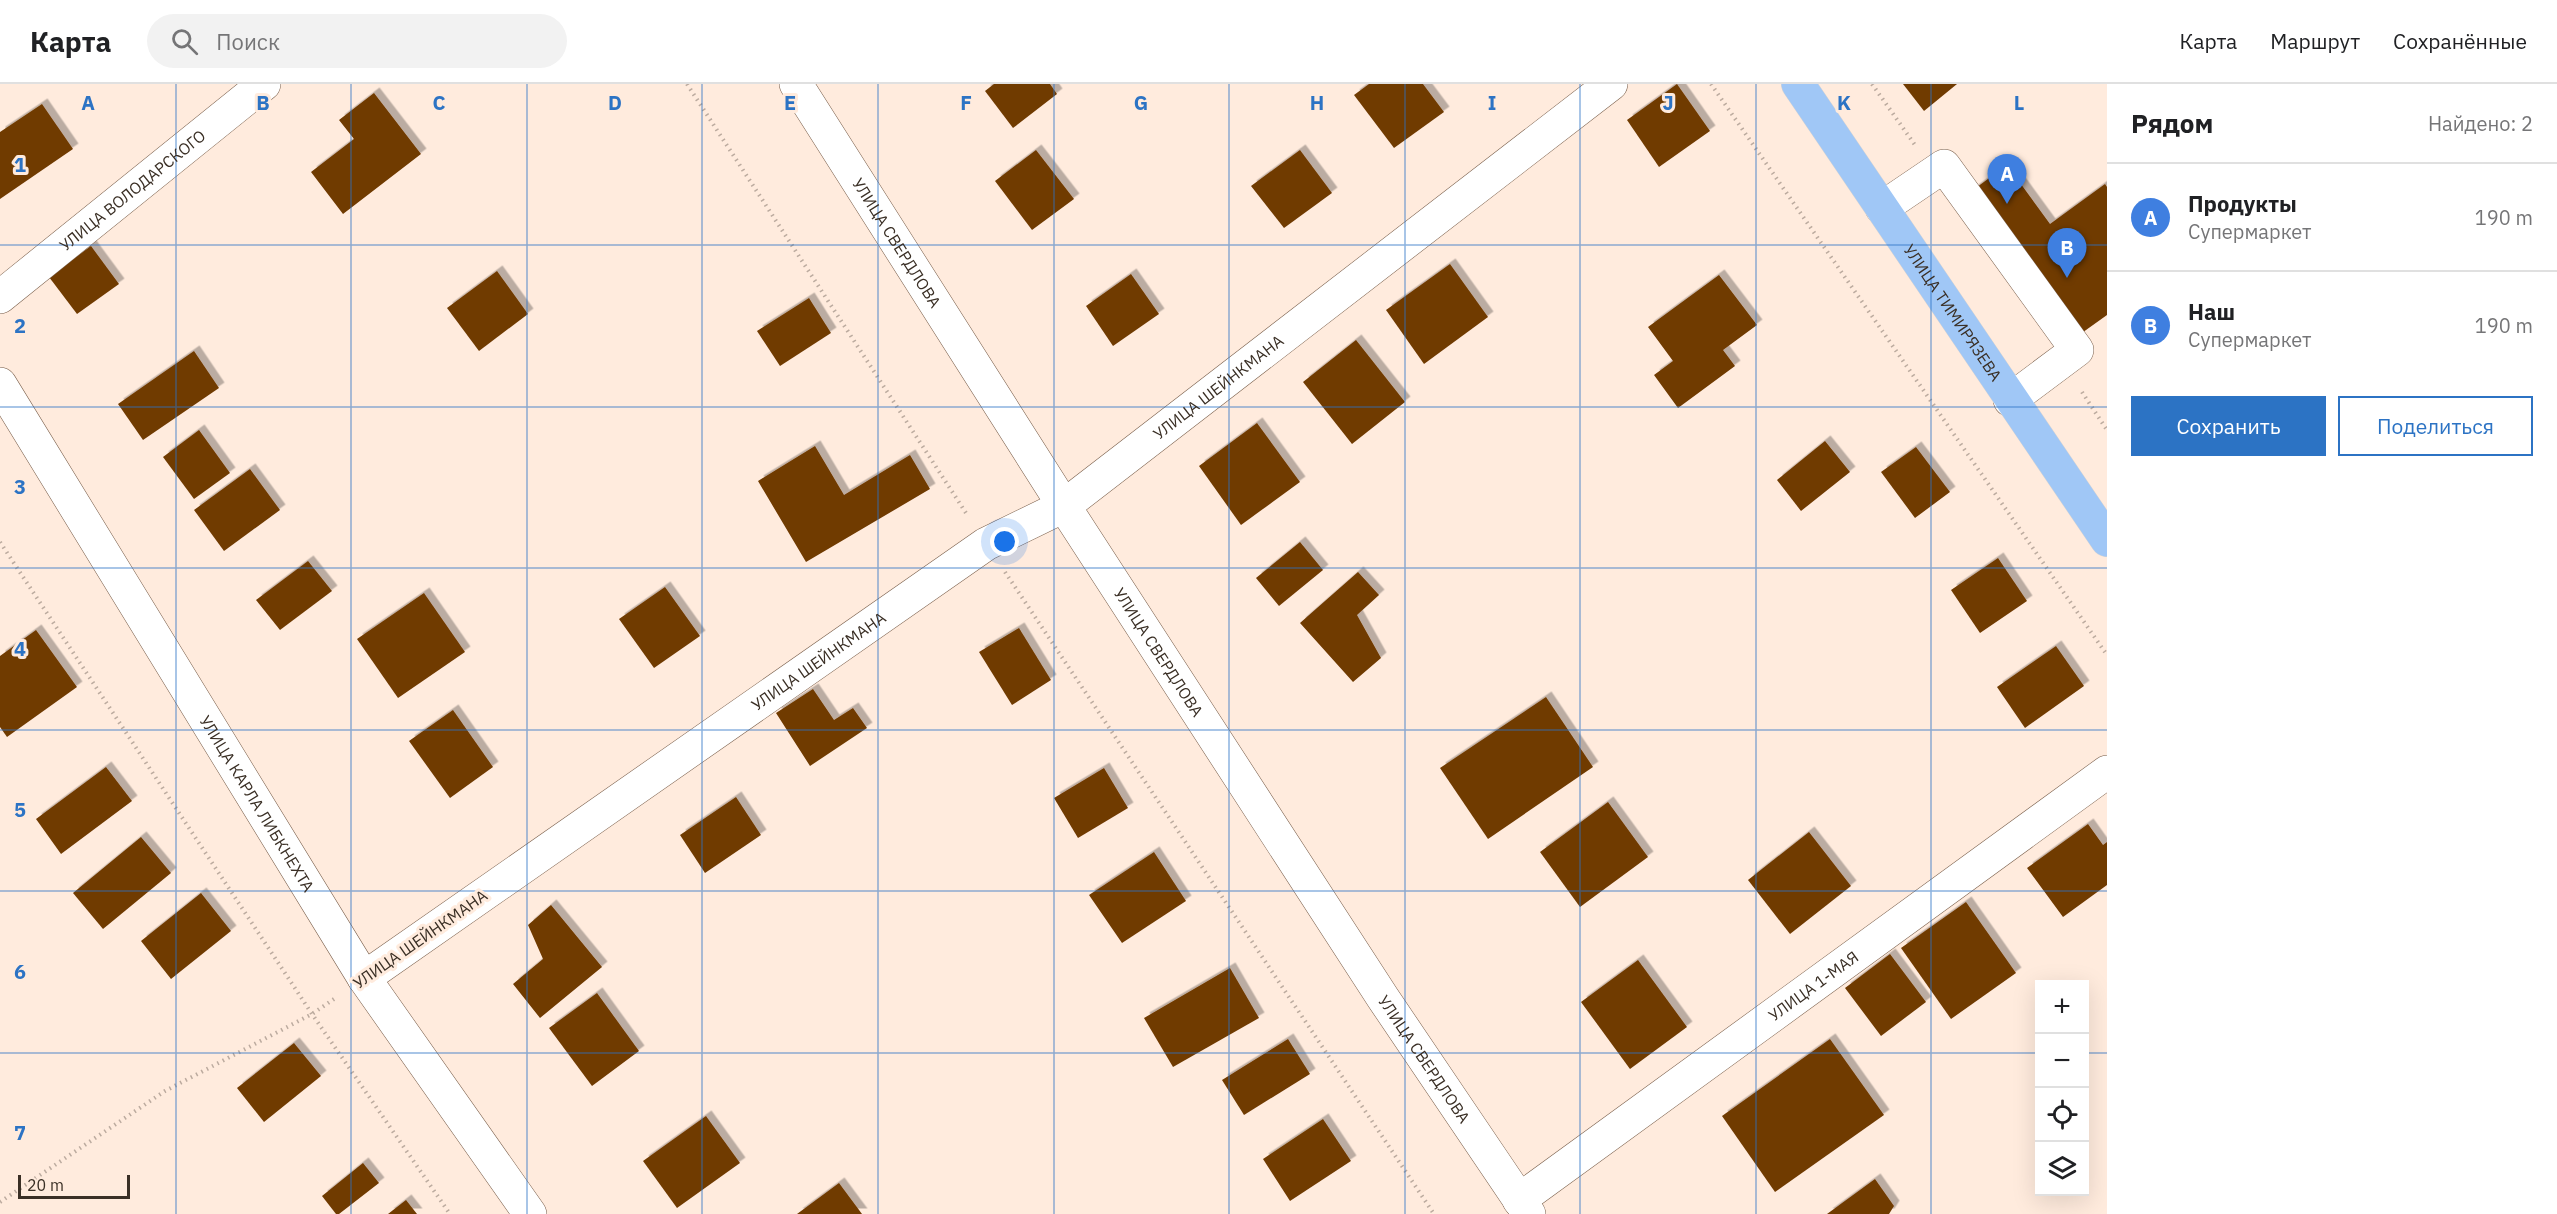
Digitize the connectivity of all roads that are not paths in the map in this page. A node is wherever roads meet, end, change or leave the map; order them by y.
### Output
1 (264, 84) edge
2 (796, 84) edge
3 (1611, 84) edge
4 (1798, 84) edge
5 (1882, 208) junction
6 (0, 297) edge
7 (0, 384) edge
8 (2010, 400) junction
9 (1064, 506) junction
10 (2107, 540) edge
11 (2107, 772) edge
12 (364, 978) junction
13 (1524, 1207) edge
14 (530, 1214) edge

1 - 6 street, УЛИЦА ВОЛОДАРСКОГО
2 - 9 street, УЛИЦА СВЕРДЛОВА
3 - 9 street, УЛИЦА ШЕЙНКМАНА
4 - 5 main road, УЛИЦА ТИМИРЯЗЕВА
5 - 8 main road, УЛИЦА ТИМИРЯЗЕВА
5 - 8 street
7 - 12 street, УЛИЦА КАРЛА ЛИБКНЕХТА
8 - 10 main road, УЛИЦА ТИМИРЯЗЕВА
9 - 12 street, УЛИЦА ШЕЙНКМАНА
9 - 13 street, УЛИЦА СВЕРДЛОВА
11 - 13 street, УЛИЦА 1-МАЯ
12 - 14 street, УЛИЦА КАРЛА ЛИБКНЕХТА

